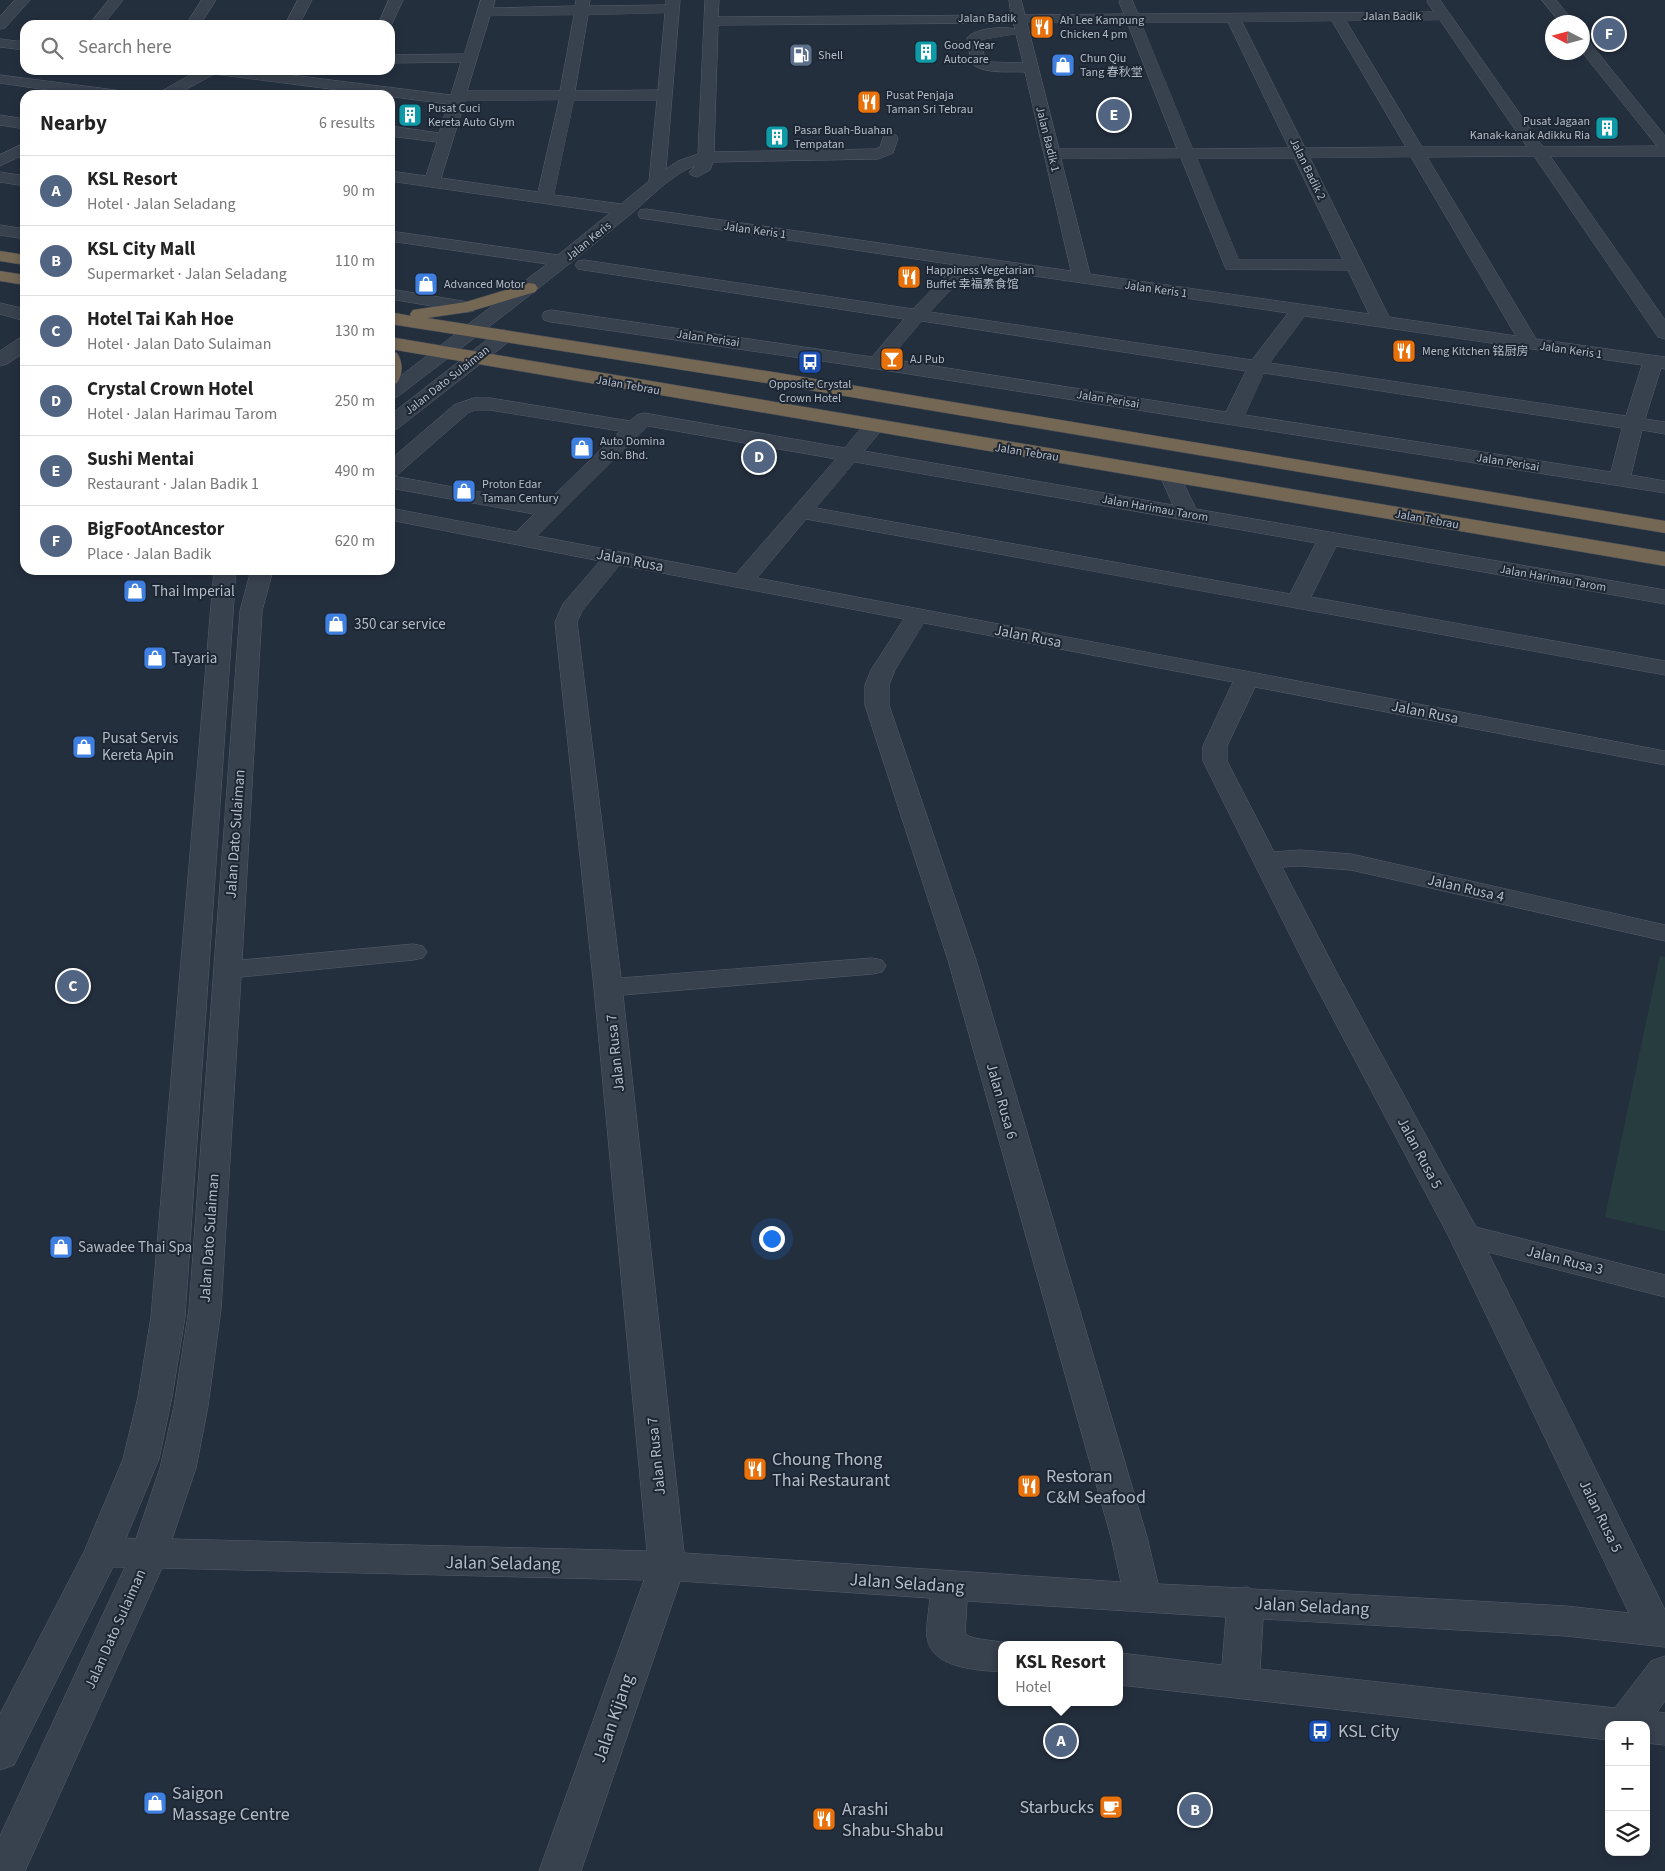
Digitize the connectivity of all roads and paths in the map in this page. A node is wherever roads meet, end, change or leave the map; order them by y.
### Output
1 (23, 0) edge
2 (116, 0) edge
3 (209, 0) edge
4 (305, 0) edge
5 (396, 0) edge
6 (712, 0) edge
7 (1014, 0) edge
8 (1125, 0) edge
9 (1433, 0) edge
10 (1549, 0) edge
11 (673, 4) edge
12 (582, 5) edge
13 (486, 6) edge
14 (1561, 15) edge
15 (1336, 16) junction
16 (1444, 16) junction
17 (1132, 17) junction
18 (1233, 17) junction
19 (100, 20) edge
20 (196, 20) edge
21 (295, 20) edge
22 (387, 20) edge
23 (711, 20) junction
24 (0, 25) edge
25 (1020, 25) junction
26 (0, 43) edge
27 (20, 45) edge
28 (1590, 52) edge
29 (469, 58) junction
30 (395, 59) edge
31 (1031, 68) junction
32 (201, 75) edge
33 (281, 75) edge
34 (0, 79) edge
35 (79, 90) edge
36 (174, 90) edge
37 (665, 94) junction
38 (566, 96) junction
39 (457, 98) junction
40 (0, 120) edge
41 (20, 123) edge
42 (395, 132) edge
43 (445, 138) junction
44 (890, 138) dead end
45 (1665, 146) edge
46 (20, 151) edge
47 (1665, 151) edge
48 (1418, 152) junction
49 (1540, 152) junction
50 (1300, 153) junction
51 (1052, 154) junction
52 (1187, 154) junction
53 (706, 157) junction
54 (0, 161) edge
55 (0, 177) edge
56 (395, 177) edge
57 (20, 180) edge
58 (432, 182) junction
59 (657, 183) junction
60 (682, 184) dead end
61 (545, 198) junction
62 (661, 202) dead end
63 (626, 210) junction
64 (646, 214) junction
65 (631, 227) dead end
66 (0, 230) edge
67 (20, 233) edge
68 (395, 237) edge
69 (600, 252) dead end
70 (0, 256) edge
71 (20, 259) edge
72 (563, 261) junction
73 (969, 261) junction
74 (584, 265) junction
75 (1355, 265) junction
76 (0, 276) edge
77 (1082, 278) junction
78 (20, 279) edge
79 (528, 288) junction
80 (395, 295) edge
81 (468, 307) junction
82 (0, 308) edge
83 (1300, 310) junction
84 (20, 314) edge
85 (918, 314) junction
86 (395, 316) edge
87 (551, 316) junction
88 (395, 318) edge
89 (1382, 322) junction
90 (473, 331) junction
91 (1665, 333) edge
92 (504, 336) junction
93 (395, 344) edge
94 (1530, 344) junction
95 (565, 346) junction
96 (20, 347) edge
97 (445, 353) junction
98 (474, 358) junction
99 (0, 360) edge
100 (1659, 362) edge
101 (877, 363) junction
102 (1257, 367) junction
103 (395, 388) edge
104 (1233, 419) junction
105 (395, 421) edge
106 (640, 424) junction
107 (1633, 424) junction
108 (874, 427) junction
109 (1665, 428) edge
110 (849, 456) junction
111 (395, 467) edge
112 (1170, 476) junction
113 (1620, 480) junction
114 (395, 483) edge
115 (1665, 487) edge
116 (550, 511) junction
117 (801, 512) junction
118 (1188, 514) junction
119 (395, 515) edge
120 (1665, 527) edge
121 (521, 539) junction
122 (1329, 539) junction
123 (615, 557) junction
124 (1665, 560) edge
125 (224, 575) edge
126 (261, 575) edge
127 (742, 581) junction
128 (1665, 597) edge
129 (1297, 602) junction
130 (918, 615) junction
131 (1665, 668) edge
132 (1247, 678) junction
133 (1665, 758) edge
134 (1266, 860) junction
135 (1665, 933) edge
136 (413, 952) dead end
137 (872, 966) dead end
138 (226, 970) junction
139 (608, 988) junction
140 (1464, 1235) junction
141 (1665, 1286) edge
142 (102, 1552) junction
143 (148, 1555) junction
144 (667, 1566) junction
145 (949, 1586) junction
146 (1143, 1598) junction
147 (1246, 1602) junction
148 (1661, 1631) edge
149 (998, 1656) edge
150 (1123, 1669) edge
151 (1665, 1672) edge
152 (1240, 1682) junction
153 (1628, 1721) edge
154 (1605, 1723) edge
155 (1650, 1727) edge
156 (1665, 1729) edge
157 (0, 1753) edge
158 (4, 1871) edge
159 (560, 1871) edge

1 - 24 street
2 - 19 street
3 - 20 street
4 - 21 street
5 - 22 street
6 - 23 street
7 - 25 street, Jalan Badik 1
8 - 17 street
9 - 16 street, Jalan Badik
10 - 14 street
11 - 12 street
11 - 37 street
12 - 13 street
12 - 38 street
13 - 29 street
15 - 16 street, Jalan Badik
15 - 18 street, Jalan Badik
15 - 48 street
16 - 49 street, Jalan Badik
17 - 18 street, Jalan Badik
17 - 25 street, Jalan Badik
17 - 52 street
18 - 50 street, Jalan Badik 2
23 - 25 street, Jalan Badik
23 - 53 street
25 - 31 street, Jalan Badik 1
25 - 31 street
26 - 27 street
28 - 45 street
29 - 30 street
29 - 39 street
31 - 51 street, Jalan Badik 1
32 - 36 street
33 - 39 street
34 - 35 street
37 - 38 street
37 - 59 street
38 - 39 street
38 - 61 street
39 - 43 street
40 - 41 street
42 - 43 street
43 - 58 street
44 - 53 street, Jalan Keris
46 - 54 street
47 - 49 street
48 - 49 street
48 - 50 street
48 - 94 street
49 - 91 street, Jalan Badik
50 - 52 street
50 - 75 street, Jalan Badik 2
51 - 52 street
51 - 77 street, Jalan Badik 1
52 - 75 street
53 - 59 street, Jalan Keris
53 - 60 street
55 - 57 street
56 - 58 street
58 - 61 street
59 - 63 street, Jalan Keris
61 - 63 street
62 - 64 street, Jalan Keris
63 - 72 street, Jalan Keris
64 - 65 street, Jalan Keris
64 - 73 street, Jalan Keris 1
66 - 67 street
68 - 72 street
69 - 74 street, Jalan Keris
70 - 71 highway
72 - 79 street, Jalan Keris
73 - 77 street, Jalan Keris 1
73 - 85 street
74 - 85 street
74 - 87 street, Jalan Keris
75 - 89 street, Jalan Badik 2
76 - 78 highway
77 - 83 street, Jalan Keris 1
79 - 81 highway
79 - 90 street, Jalan Keris
80 - 81 street
81 - 86 highway
82 - 84 street
83 - 89 street, Jalan Keris 1
83 - 102 street
85 - 101 street
85 - 102 street
87 - 95 street
87 - 101 street, Jalan Perisai
88 - 90 highway, Jalan Tebrau
89 - 94 street, Jalan Keris 1
90 - 92 highway, Jalan Tebrau
90 - 97 street, Jalan Dato Sulaiman
92 - 95 highway, Jalan Tebrau
92 - 98 street, Jalan Dato Sulaiman
93 - 97 highway, Jalan Tebrau
94 - 100 street, Jalan Keris 1
95 - 120 highway, Jalan Tebrau
96 - 99 street
97 - 98 highway, Jalan Tebrau
97 - 103 street, Jalan Dato Sulaiman
98 - 105 street, Jalan Dato Sulaiman
98 - 108 highway, Jalan Tebrau
100 - 107 street
101 - 104 street, Jalan Perisai
102 - 104 street
102 - 107 street
104 - 113 street, Jalan Perisai
106 - 110 street, Jalan Harimau Tarom
106 - 111 street, Jalan Harimau Tarom
106 - 116 street
107 - 109 street
107 - 113 street
108 - 110 street
108 - 112 highway, Jalan Tebrau
110 - 117 street
110 - 118 street, Jalan Harimau Tarom
112 - 118 street
112 - 124 highway, Jalan Tebrau
113 - 115 street, Jalan Perisai
114 - 116 street
116 - 121 street
117 - 127 street
117 - 129 street
118 - 122 street, Jalan Harimau Tarom
119 - 121 street, Jalan Rusa
121 - 123 street, Jalan Rusa
122 - 128 street, Jalan Harimau Tarom
122 - 129 street
123 - 127 street, Jalan Rusa
123 - 139 street, Jalan Rusa 7
125 - 142 street, Jalan Dato Sulaiman
126 - 138 street, Jalan Dato Sulaiman
127 - 130 street, Jalan Rusa
129 - 131 street
130 - 132 street, Jalan Rusa
130 - 146 street, Jalan Rusa 6
132 - 133 street, Jalan Rusa
132 - 134 street, Jalan Rusa 5
134 - 135 street, Jalan Rusa 4
134 - 140 street, Jalan Rusa 5
136 - 138 street
137 - 139 street
138 - 143 street, Jalan Dato Sulaiman
139 - 144 street, Jalan Rusa 7
140 - 141 street, Jalan Rusa 3
140 - 148 street, Jalan Rusa 5
142 - 143 street, Jalan Seladang
142 - 157 street, Jalan Dato Sulaiman
143 - 144 street, Jalan Seladang
143 - 158 street, Jalan Dato Sulaiman
144 - 145 street, Jalan Seladang
144 - 159 street, Jalan Kijang
145 - 146 street, Jalan Seladang
145 - 149 street
146 - 147 street, Jalan Seladang
147 - 148 street, Jalan Seladang
147 - 152 street
150 - 152 street
151 - 153 street
152 - 154 street
155 - 156 street

